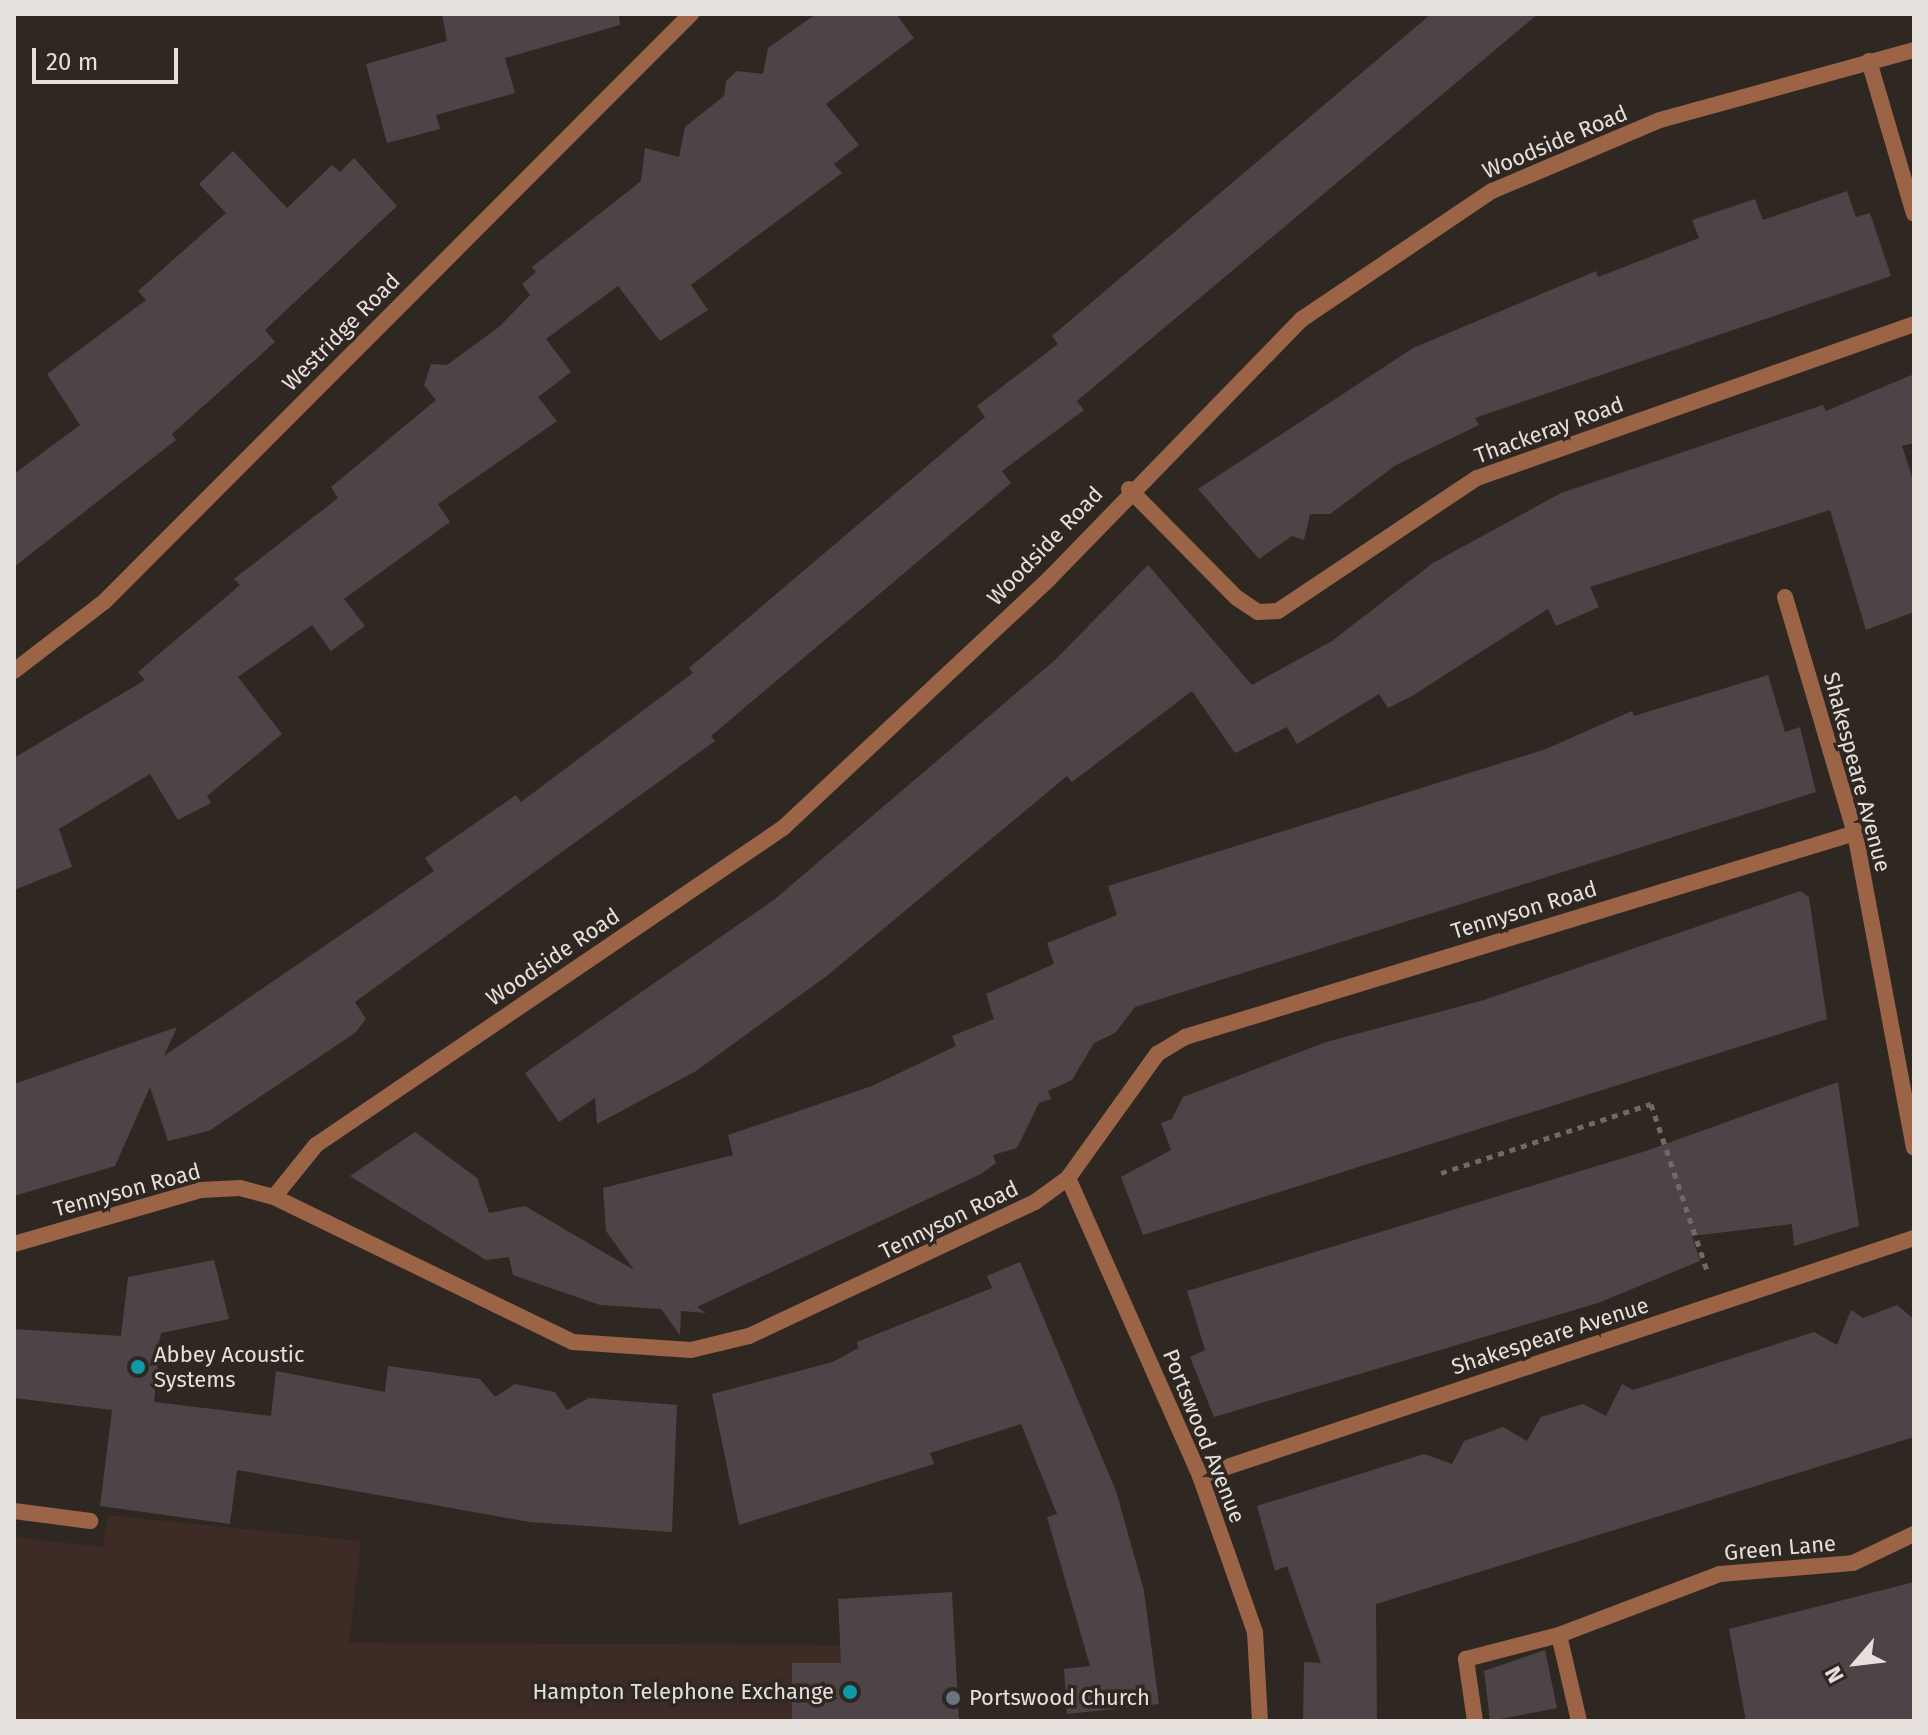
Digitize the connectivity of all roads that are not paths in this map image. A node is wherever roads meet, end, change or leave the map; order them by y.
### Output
1 (691, 14) edge
2 (1914, 50) edge
3 (1869, 61) junction
4 (1914, 214) edge
5 (1914, 324) edge
6 (1129, 489) junction
7 (1785, 597) dead end
8 (14, 671) edge
9 (1855, 833) junction
10 (1914, 1148) edge
11 (1068, 1178) junction
12 (274, 1197) junction
13 (1914, 1238) edge
14 (14, 1244) edge
15 (1200, 1476) junction
16 (14, 1511) edge
17 (90, 1521) dead end
18 (1914, 1534) edge
19 (1559, 1635) junction
20 (1260, 1721) edge
21 (1475, 1721) edge
22 (1579, 1721) edge

1 - 8 street, Westridge Road
2 - 3 street, Woodside Road
3 - 4 street
3 - 6 street, Woodside Road
5 - 6 street, Thackeray Road
6 - 12 street, Woodside Road
7 - 9 street, Shakespeare Avenue
9 - 10 street, Shakespeare Avenue
9 - 11 street, Tennyson Road
11 - 12 street, Tennyson Road
11 - 15 street, Portswood Avenue
12 - 14 street, Tennyson Road
13 - 15 street, Shakespeare Avenue
15 - 20 street, Portswood Avenue
16 - 17 street
18 - 19 street, Green Lane
19 - 21 street, Green Lane
19 - 22 street

